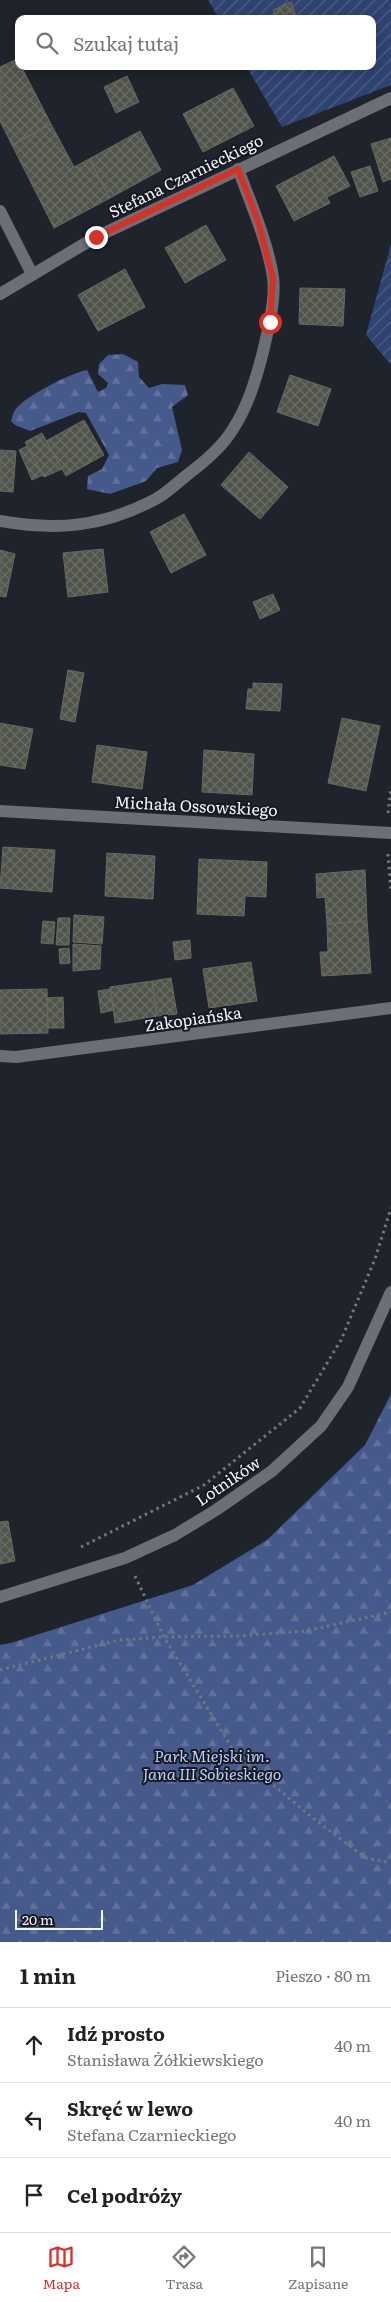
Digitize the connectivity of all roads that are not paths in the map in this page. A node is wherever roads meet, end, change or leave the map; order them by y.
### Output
1 (391, 98) edge
2 (238, 169) junction
3 (0, 212) edge
4 (32, 274) junction
5 (0, 294) edge
6 (0, 521) edge
7 (0, 811) edge
8 (391, 833) edge
9 (391, 1008) edge
10 (0, 1056) edge
11 (391, 1292) edge
12 (0, 1597) edge

1 - 2 street, Stefana Czarnieckiego
2 - 4 street, Stefana Czarnieckiego
2 - 6 street
3 - 4 street
4 - 5 street, Stefana Czarnieckiego
7 - 8 street, Michała Ossowskiego
9 - 10 street, Zakopiańska
11 - 12 street, Lotników

